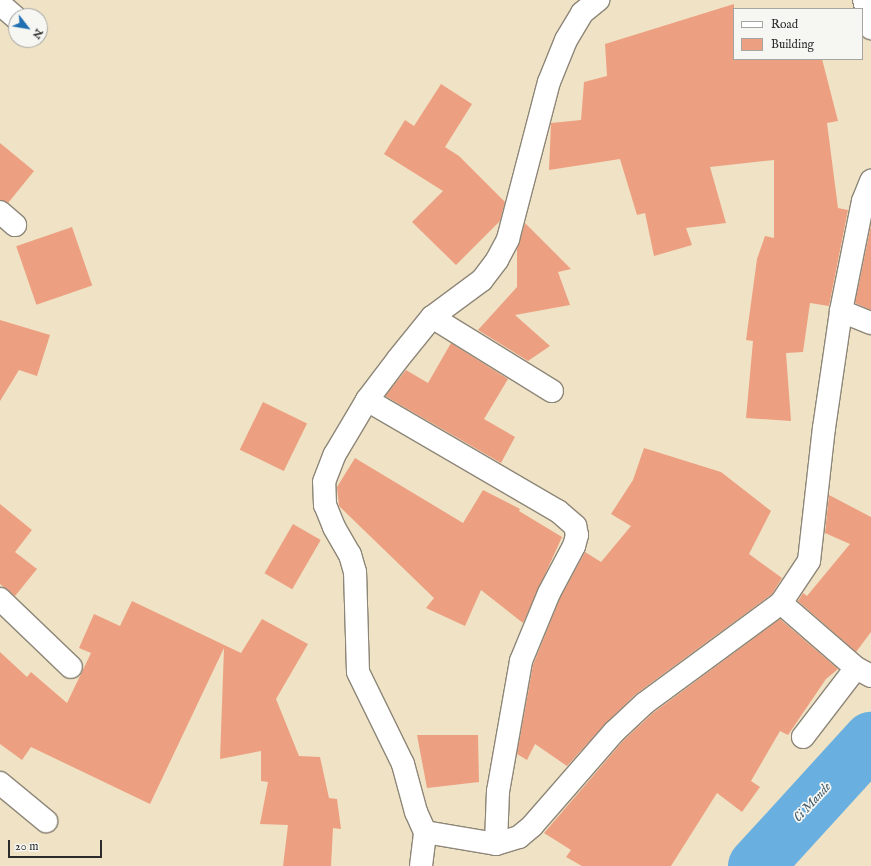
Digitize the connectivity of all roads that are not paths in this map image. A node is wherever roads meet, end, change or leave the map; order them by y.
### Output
1 (598, 0) edge
2 (864, 0) edge
3 (0, 4) edge
4 (8, 11) edge
5 (871, 28) edge
6 (871, 180) edge
7 (841, 311) junction
8 (432, 317) junction
9 (871, 323) edge
10 (552, 391) dead end
11 (367, 400) junction
12 (0, 599) edge
13 (781, 604) junction
14 (71, 667) dead end
15 (863, 672) edge
16 (803, 737) dead end
17 (0, 782) edge
18 (46, 821) dead end
19 (425, 832) junction
20 (496, 844) junction
21 (421, 866) edge

1 - 8 street
2 - 5 street
3 - 4 street
6 - 7 street
7 - 9 street
7 - 13 street
8 - 10 street
8 - 11 street
11 - 19 street
11 - 20 street
12 - 14 street
13 - 15 street
13 - 20 street
15 - 16 street
17 - 18 street
19 - 20 street
19 - 21 street

